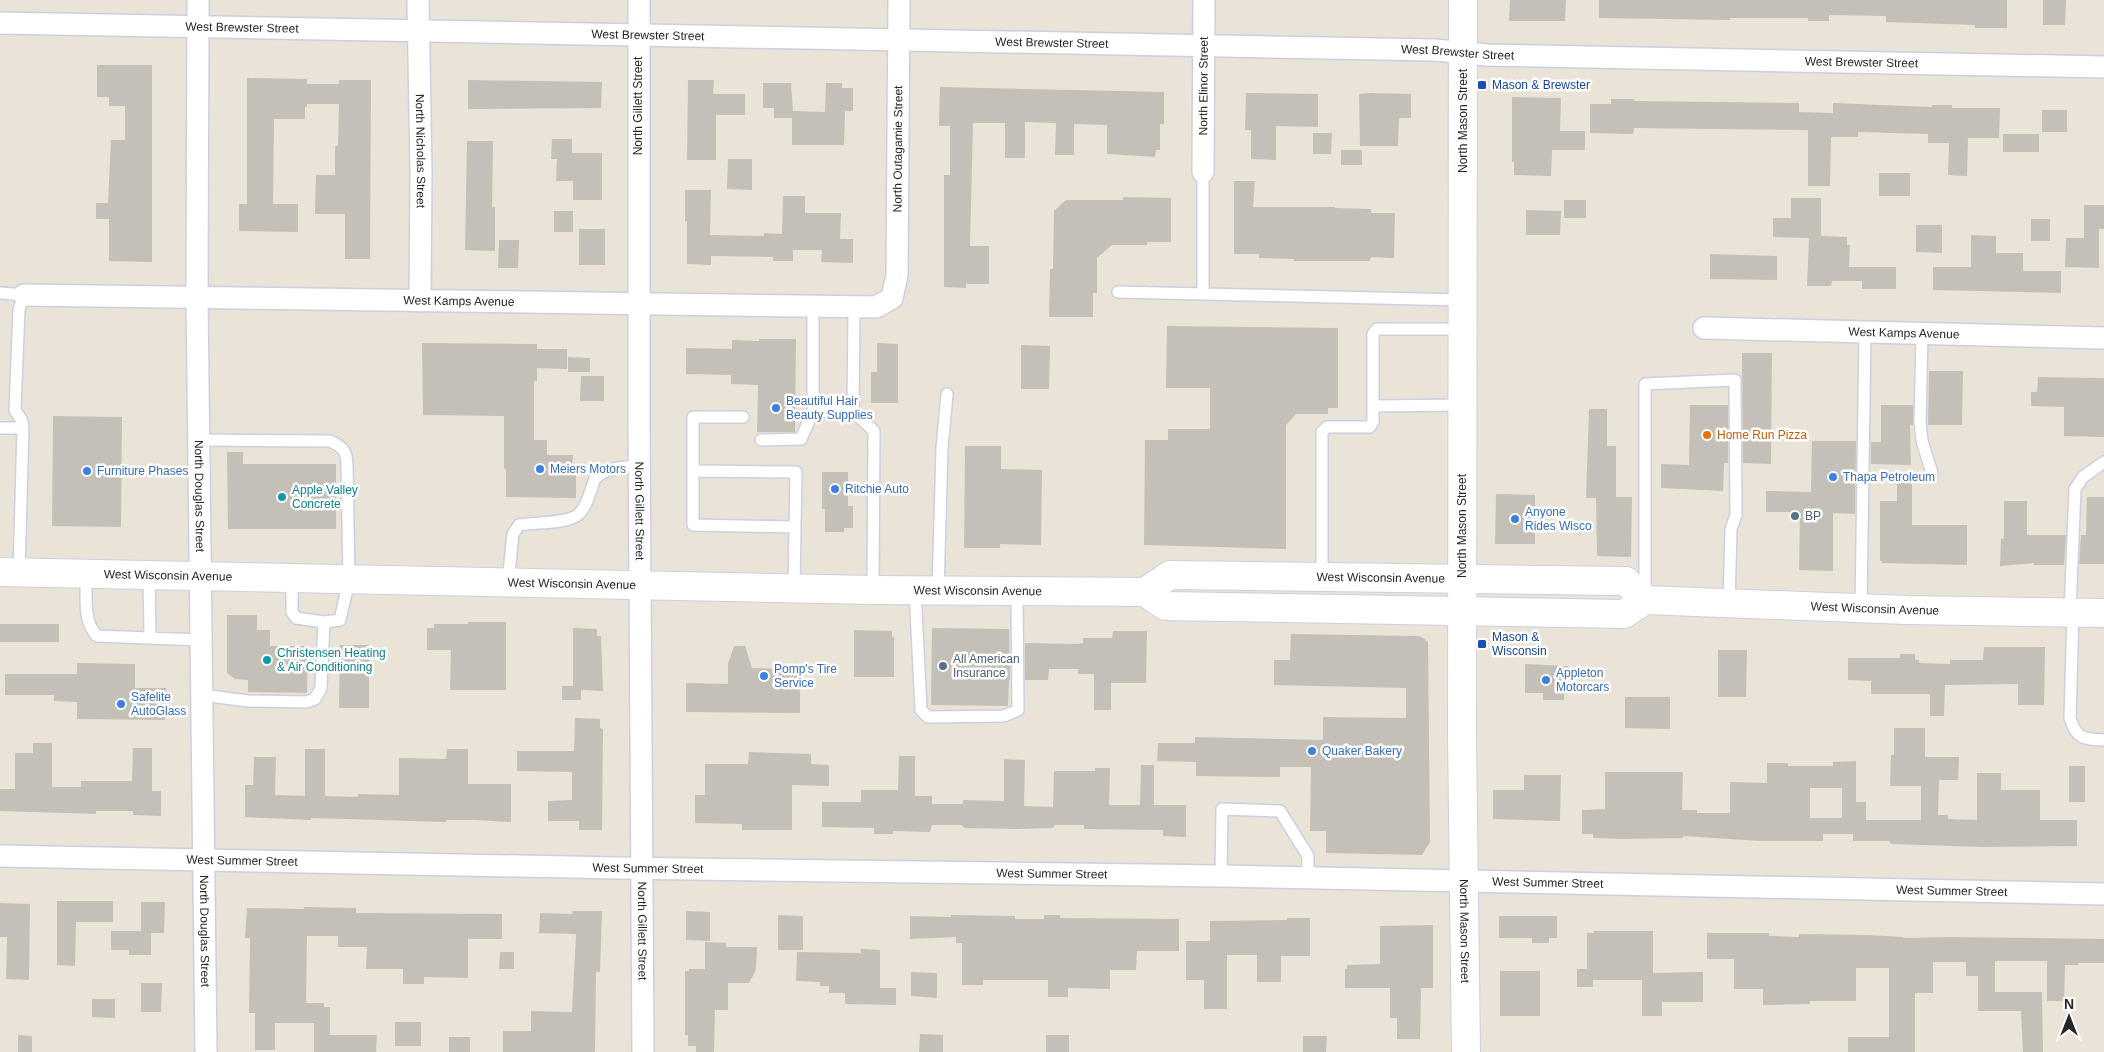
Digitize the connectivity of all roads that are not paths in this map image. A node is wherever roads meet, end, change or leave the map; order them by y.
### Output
1 (198, 0) edge
2 (418, 0) edge
3 (639, 0) edge
4 (899, 0) edge
5 (1204, 0) edge
6 (1463, 0) edge
7 (0, 23) edge
8 (198, 27) junction
9 (418, 32) junction
10 (639, 35) junction
11 (899, 41) junction
12 (1204, 45) junction
13 (1463, 52) junction
14 (2104, 68) edge
15 (1203, 172) joint
16 (1118, 292) dead end
17 (0, 293) edge
18 (1202, 294) junction
19 (24, 295) junction
20 (197, 297) junction
21 (892, 298) joint
22 (1463, 300) junction
23 (420, 301) junction
24 (639, 304) junction
25 (813, 307) junction
26 (854, 308) junction
27 (1704, 328) dead end
28 (1463, 329) junction
29 (1865, 332) junction
30 (1922, 334) junction
31 (2104, 338) edge
32 (947, 394) dead end
33 (1463, 405) junction
34 (1373, 406) junction
35 (813, 411) junction
36 (853, 411) junction
37 (744, 417) dead end
38 (0, 428) edge
39 (23, 428) junction
40 (198, 440) junction
41 (761, 440) dead end
42 (2104, 462) edge
43 (639, 466) junction
44 (694, 471) junction
45 (1932, 473) dead end
46 (796, 527) junction
47 (10, 573) edge
48 (86, 575) junction
49 (149, 576) junction
50 (1322, 576) junction
51 (201, 578) junction
52 (292, 579) junction
53 (1462, 579) junction
54 (349, 580) junction
55 (1626, 581) junction
56 (508, 583) junction
57 (640, 585) junction
58 (794, 588) junction
59 (873, 590) junction
60 (927, 591) junction
61 (1145, 592) junction
62 (1017, 593) junction
63 (1645, 600) junction
64 (1729, 603) junction
65 (1206, 606) junction
66 (1861, 608) junction
67 (1462, 611) junction
68 (2071, 612) junction
69 (2104, 613) edge
70 (324, 622) junction
71 (150, 638) junction
72 (202, 640) junction
73 (202, 695) junction
74 (2104, 740) edge
75 (0, 856) edge
76 (204, 860) junction
77 (642, 868) junction
78 (1221, 876) junction
79 (1308, 879) junction
80 (1464, 882) junction
81 (2104, 894) edge
82 (206, 1052) edge
83 (643, 1052) edge
84 (1466, 1052) edge

1 - 8 street, North Douglas Street
2 - 9 street, North Nicholas Street
3 - 10 street, North Gillett Street
4 - 11 street, North Outagamie Street
5 - 12 street, North Elinor Street
6 - 13 main road, North Mason Street
7 - 8 street, West Brewster Street
8 - 9 street, West Brewster Street
8 - 20 street, North Douglas Street
9 - 10 street, West Brewster Street
9 - 23 street, North Nicholas Street
10 - 11 street, West Brewster Street
10 - 24 street, North Gillett Street
11 - 12 street, West Brewster Street
11 - 21 street, North Outagamie Street
12 - 13 street, West Brewster Street
12 - 15 street, North Elinor Street
13 - 14 street, West Brewster Street
13 - 22 main road, North Mason Street
15 - 18 lane
16 - 18 lane
17 - 19 lane
18 - 22 lane
19 - 20 street, West Kamps Avenue
19 - 39 lane
20 - 23 street, West Kamps Avenue
20 - 40 street, North Douglas Street
21 - 26 street, West Kamps Avenue
22 - 28 main road, North Mason Street
23 - 24 street, West Kamps Avenue
24 - 25 street, West Kamps Avenue
24 - 43 street, North Gillett Street
25 - 26 street, West Kamps Avenue
25 - 35 lane
26 - 36 lane
27 - 29 street, West Kamps Avenue
28 - 33 main road, North Mason Street
28 - 34 lane
29 - 30 street, West Kamps Avenue
29 - 66 lane
30 - 31 street, West Kamps Avenue
30 - 45 lane
32 - 60 lane
33 - 34 lane
33 - 53 main road, North Mason Street
34 - 50 lane
35 - 36 lane
35 - 41 lane
36 - 59 lane
37 - 44 lane
38 - 39 lane
39 - 47 lane
40 - 51 street, North Douglas Street
40 - 54 lane
42 - 68 lane
43 - 56 lane
43 - 57 street, North Gillett Street
44 - 46 lane
44 - 46 lane
46 - 58 lane
47 - 48 main road, West Wisconsin Avenue
48 - 49 main road, West Wisconsin Avenue
48 - 71 lane
49 - 51 main road, West Wisconsin Avenue
49 - 71 lane
50 - 53 main road, West Wisconsin Avenue
50 - 61 main road, West Wisconsin Avenue
51 - 52 main road, West Wisconsin Avenue
51 - 72 street, North Douglas Street
52 - 54 main road, West Wisconsin Avenue
52 - 70 lane
53 - 55 main road, West Wisconsin Avenue
53 - 65 main road
53 - 67 main road, North Mason Street
54 - 56 main road, West Wisconsin Avenue
54 - 70 lane
55 - 63 main road
55 - 67 main road
56 - 57 main road, West Wisconsin Avenue
57 - 58 main road, West Wisconsin Avenue
57 - 77 street, North Gillett Street
58 - 59 main road, West Wisconsin Avenue
59 - 60 main road, West Wisconsin Avenue
60 - 62 main road, West Wisconsin Avenue
60 - 62 lane
61 - 62 main road, West Wisconsin Avenue
61 - 65 main road
63 - 64 main road, West Wisconsin Avenue
63 - 64 lane
63 - 67 main road
64 - 66 main road, West Wisconsin Avenue
65 - 67 main road
66 - 68 main road, West Wisconsin Avenue
67 - 80 main road, North Mason Street
68 - 69 main road, West Wisconsin Avenue
68 - 74 lane
70 - 73 lane
71 - 72 lane
72 - 73 street, North Douglas Street
73 - 76 street, North Douglas Street
75 - 76 street, West Summer Street
76 - 77 street, West Summer Street
76 - 82 street, North Douglas Street
77 - 78 street, West Summer Street
77 - 83 street, North Gillett Street
78 - 79 street, West Summer Street
78 - 79 lane
79 - 80 street, West Summer Street
80 - 81 street, West Summer Street
80 - 84 main road, North Mason Street

